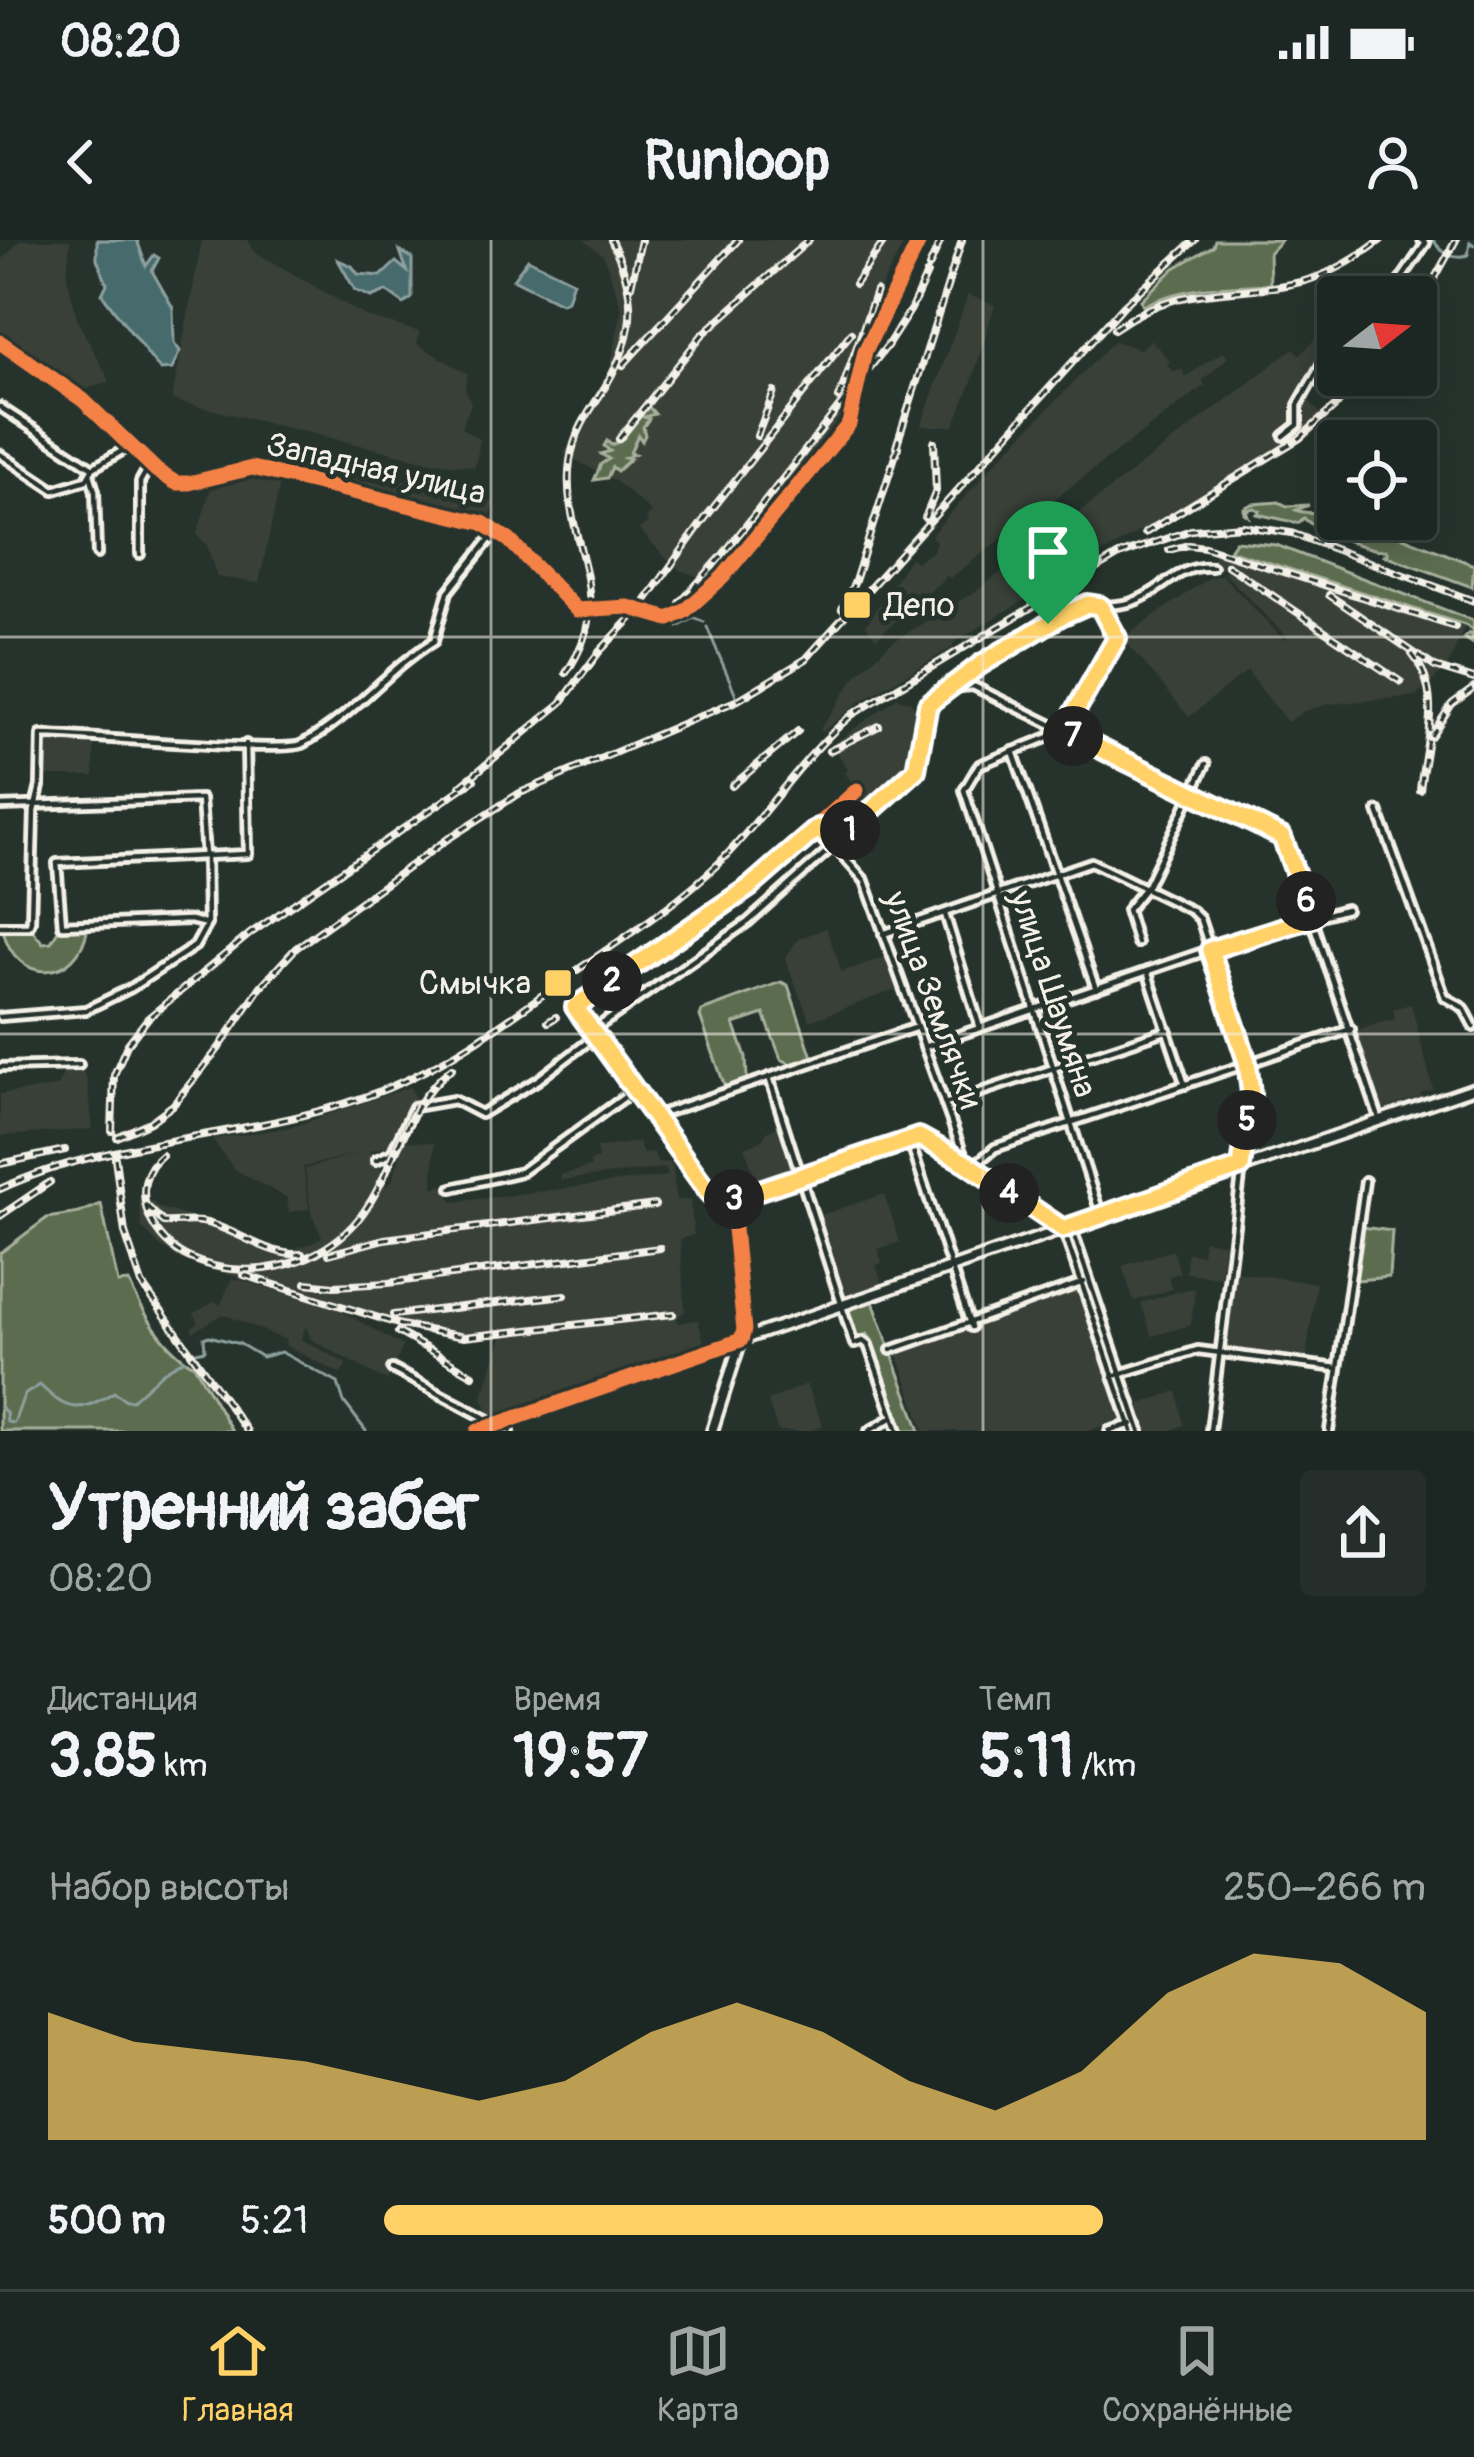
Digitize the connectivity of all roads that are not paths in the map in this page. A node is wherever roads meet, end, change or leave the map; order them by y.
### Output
1 (920, 240) edge
2 (1422, 240) edge
3 (1404, 276) edge
4 (0, 342) edge
5 (1317, 372) edge
6 (0, 407) edge
7 (1284, 436) dead end
8 (132, 445) junction
9 (0, 454) edge
10 (150, 464) junction
11 (92, 471) junction
12 (497, 530) junction
13 (97, 554) dead end
14 (140, 554) dead end
15 (1212, 567) dead end
16 (1100, 606) junction
17 (954, 683) junction
18 (1064, 731) junction
19 (246, 744) junction
20 (1013, 751) junction
21 (1206, 764) dead end
22 (857, 790) dead end
23 (1191, 794) junction
24 (35, 804) junction
25 (0, 806) edge
26 (1378, 811) dead end
27 (818, 828) junction
28 (832, 843) junction
29 (206, 857) junction
30 (1056, 875) junction
31 (1144, 888) junction
32 (996, 896) junction
33 (1346, 909) dead end
34 (945, 914) junction
35 (1312, 918) junction
36 (207, 924) junction
37 (0, 926) edge
38 (883, 934) junction
39 (1137, 943) dead end
40 (1210, 950) junction
41 (1147, 970) junction
42 (1096, 989) junction
43 (1034, 1011) junction
44 (0, 1017) edge
45 (917, 1027) junction
46 (1474, 1027) edge
47 (980, 1028) junction
48 (1351, 1029) junction
49 (1168, 1030) junction
50 (594, 1034) junction
51 (924, 1047) junction
52 (1247, 1062) junction
53 (80, 1065) dead end
54 (0, 1066) edge
55 (1053, 1068) junction
56 (769, 1077) junction
57 (1185, 1085) junction
58 (1474, 1088) edge
59 (633, 1091) junction
60 (945, 1104) junction
61 (652, 1117) junction
62 (1380, 1121) junction
63 (1071, 1125) junction
64 (910, 1139) junction
65 (376, 1160) dead end
66 (969, 1165) junction
67 (1241, 1167) junction
68 (800, 1176) junction
69 (1365, 1181) dead end
70 (452, 1188) dead end
71 (727, 1201) junction
72 (1101, 1216) junction
73 (1067, 1228) junction
74 (951, 1269) junction
75 (1090, 1280) junction
76 (1082, 1282) junction
77 (843, 1305) junction
78 (970, 1325) junction
79 (741, 1340) junction
80 (891, 1350) dead end
81 (1221, 1352) junction
82 (1338, 1368) junction
83 (392, 1369) dead end
84 (1117, 1375) junction
85 (559, 1403) joint
86 (893, 1417) junction
87 (495, 1425) junction
88 (1135, 1427) edge
89 (873, 1430) edge
90 (478, 1431) edge
91 (510, 1431) edge
92 (712, 1431) edge
93 (898, 1431) edge
94 (1109, 1431) edge
95 (1210, 1431) edge
96 (1329, 1431) edge

1 - 12 street, Западная улица
2 - 3 street
4 - 8 street
5 - 7 street
6 - 11 street
8 - 10 street
8 - 11 street
9 - 11 street
10 - 12 street, Западная улица
10 - 14 street
11 - 13 street
12 - 19 street
15 - 16 street
16 - 17 street
16 - 18 street
17 - 18 street
17 - 28 street
18 - 20 street
18 - 23 street
19 - 24 street
19 - 29 street
20 - 30 street
20 - 32 street, улица Шаумяна
21 - 23 street
22 - 27 street
23 - 31 street
23 - 35 street
24 - 25 street
24 - 29 street
24 - 37 street
26 - 46 street
27 - 28 street, улица Землячки
27 - 50 street
28 - 38 street, улица Землячки
28 - 50 street
29 - 36 street
29 - 36 street
30 - 31 street
30 - 32 street
30 - 42 street
31 - 39 street
31 - 40 street
32 - 34 street
32 - 43 street, улица Шаумяна
33 - 35 street
34 - 38 street
34 - 47 street
35 - 40 street
35 - 48 street
36 - 44 street
38 - 45 street, улица Землячки
40 - 41 street
40 - 52 street
41 - 42 street
41 - 49 street
42 - 43 street
43 - 47 street
43 - 55 street, улица Шаумяна
45 - 51 street, улица Землячки
45 - 56 street
47 - 51 street
48 - 52 street
48 - 62 street
49 - 55 street
49 - 57 street
50 - 59 street
50 - 65 street
51 - 60 street, улица Землячки
52 - 57 street
52 - 67 street
53 - 54 street
55 - 60 street
55 - 63 street, улица Шаумяна
56 - 61 street
56 - 68 street
57 - 63 street
58 - 62 main road
59 - 61 street
59 - 70 street
60 - 66 street, улица Землячки
61 - 71 street
62 - 67 main road
63 - 66 street
63 - 72 street, улица Шаумяна
64 - 66 street
64 - 68 street
64 - 74 street
66 - 73 street
67 - 72 main road
67 - 81 street
68 - 71 street
68 - 77 street
69 - 82 street
71 - 79 street
72 - 73 main road
73 - 74 main road
73 - 75 street
73 - 76 street
74 - 77 main road
74 - 78 street
75 - 76 street
75 - 84 street
76 - 78 street
76 - 84 street
77 - 79 main road
77 - 86 street
78 - 80 street
79 - 85 street
79 - 92 main road
81 - 82 street
81 - 84 street
81 - 95 street
82 - 96 street
83 - 87 street
84 - 88 street
85 - 87 main road
86 - 89 street
86 - 93 street
87 - 90 main road
87 - 91 street
88 - 94 street

